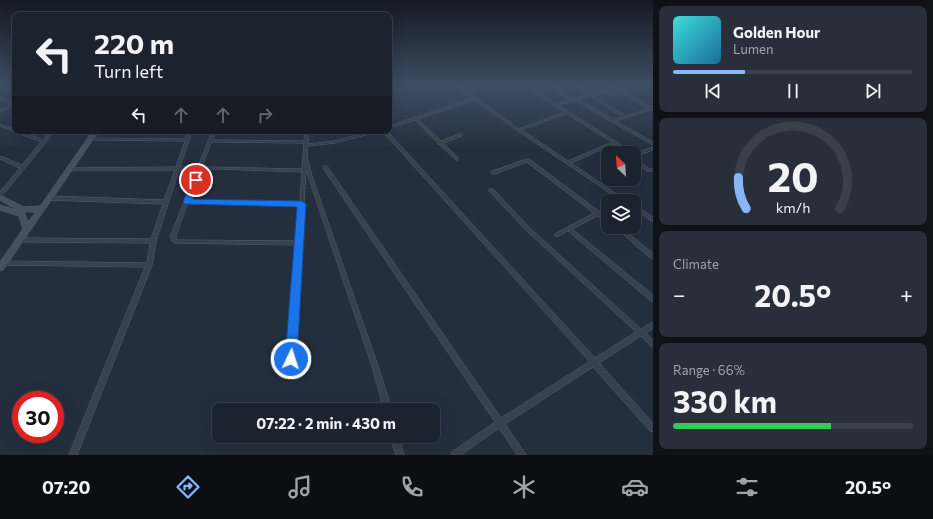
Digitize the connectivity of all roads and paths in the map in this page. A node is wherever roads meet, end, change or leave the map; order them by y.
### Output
1 (450, 107) edge
2 (488, 107) edge
3 (559, 107) edge
4 (587, 107) edge
5 (610, 107) edge
6 (651, 109) edge
7 (566, 113) junction
8 (625, 117) junction
9 (416, 119) junction
10 (612, 121) junction
11 (0, 125) edge
12 (392, 126) edge
13 (12, 130) edge
14 (519, 130) junction
15 (24, 134) edge
16 (51, 134) edge
17 (94, 134) edge
18 (189, 134) edge
19 (213, 134) edge
20 (307, 134) edge
21 (365, 134) edge
22 (388, 134) edge
23 (461, 136) dead end
24 (90, 139) junction
25 (186, 140) junction
26 (211, 140) junction
27 (44, 142) junction
28 (615, 142) junction
29 (306, 143) junction
30 (439, 143) junction
31 (653, 144) edge
32 (621, 146) edge
33 (653, 148) edge
34 (641, 154) edge
35 (305, 155) junction
36 (0, 157) edge
37 (457, 159) dead end
38 (568, 162) junction
39 (641, 164) edge
40 (23, 167) junction
41 (324, 167) dead end
42 (176, 168) junction
43 (201, 168) junction
44 (68, 169) junction
45 (653, 170) edge
46 (304, 171) junction
47 (493, 173) dead end
48 (491, 190) dead end
49 (615, 194) edge
50 (0, 196) edge
51 (49, 198) junction
52 (165, 202) junction
53 (187, 202) junction
54 (302, 204) junction
55 (0, 207) edge
56 (42, 208) junction
57 (641, 212) edge
58 (598, 213) junction
59 (601, 215) edge
60 (653, 220) edge
61 (569, 229) junction
62 (27, 230) junction
63 (626, 234) edge
64 (557, 235) dead end
65 (20, 240) junction
66 (153, 241) junction
67 (299, 243) junction
68 (653, 256) edge
69 (149, 265) junction
70 (2, 266) edge
71 (653, 299) edge
72 (653, 325) edge
73 (641, 332) junction
74 (653, 344) edge
75 (291, 359) dead end
76 (593, 364) junction
77 (386, 403) edge
78 (499, 423) junction
79 (653, 428) edge
80 (397, 443) edge
81 (73, 455) edge
82 (400, 455) edge
83 (454, 455) edge
84 (522, 455) edge

1 - 9 street
2 - 14 street
3 - 7 street
4 - 10 street
5 - 8 street
6 - 8 street
7 - 14 street
7 - 28 street
8 - 10 street
9 - 12 street
9 - 30 street
10 - 31 street
11 - 13 street
14 - 38 street
15 - 27 street
16 - 27 street
17 - 24 street
18 - 25 street
19 - 26 street
20 - 29 street
21 - 29 street
22 - 76 street
23 - 30 street
24 - 25 street
24 - 44 street
25 - 42 street
26 - 29 street
26 - 43 street
27 - 40 street
28 - 32 street
28 - 38 street
29 - 35 street
30 - 37 street
33 - 34 street
35 - 46 street
35 - 77 street
36 - 40 street
38 - 49 street
39 - 45 street
40 - 50 street
41 - 78 street
42 - 43 street
42 - 44 street
42 - 52 street
43 - 46 street
43 - 53 street
44 - 51 street
46 - 54 street
47 - 58 street
48 - 73 street
50 - 56 street
51 - 52 street
51 - 56 street
52 - 66 street
53 - 54 street
53 - 67 street
54 - 67 street
55 - 62 street
56 - 62 street
57 - 60 street
58 - 59 street
58 - 61 street
61 - 64 street
61 - 71 street
62 - 65 street
63 - 68 street
65 - 66 street
65 - 70 street
66 - 69 street
67 - 75 street
69 - 70 street
69 - 81 street
72 - 73 street
73 - 74 street
73 - 76 street
76 - 78 street
76 - 79 street
78 - 83 street
78 - 84 street
80 - 82 street

